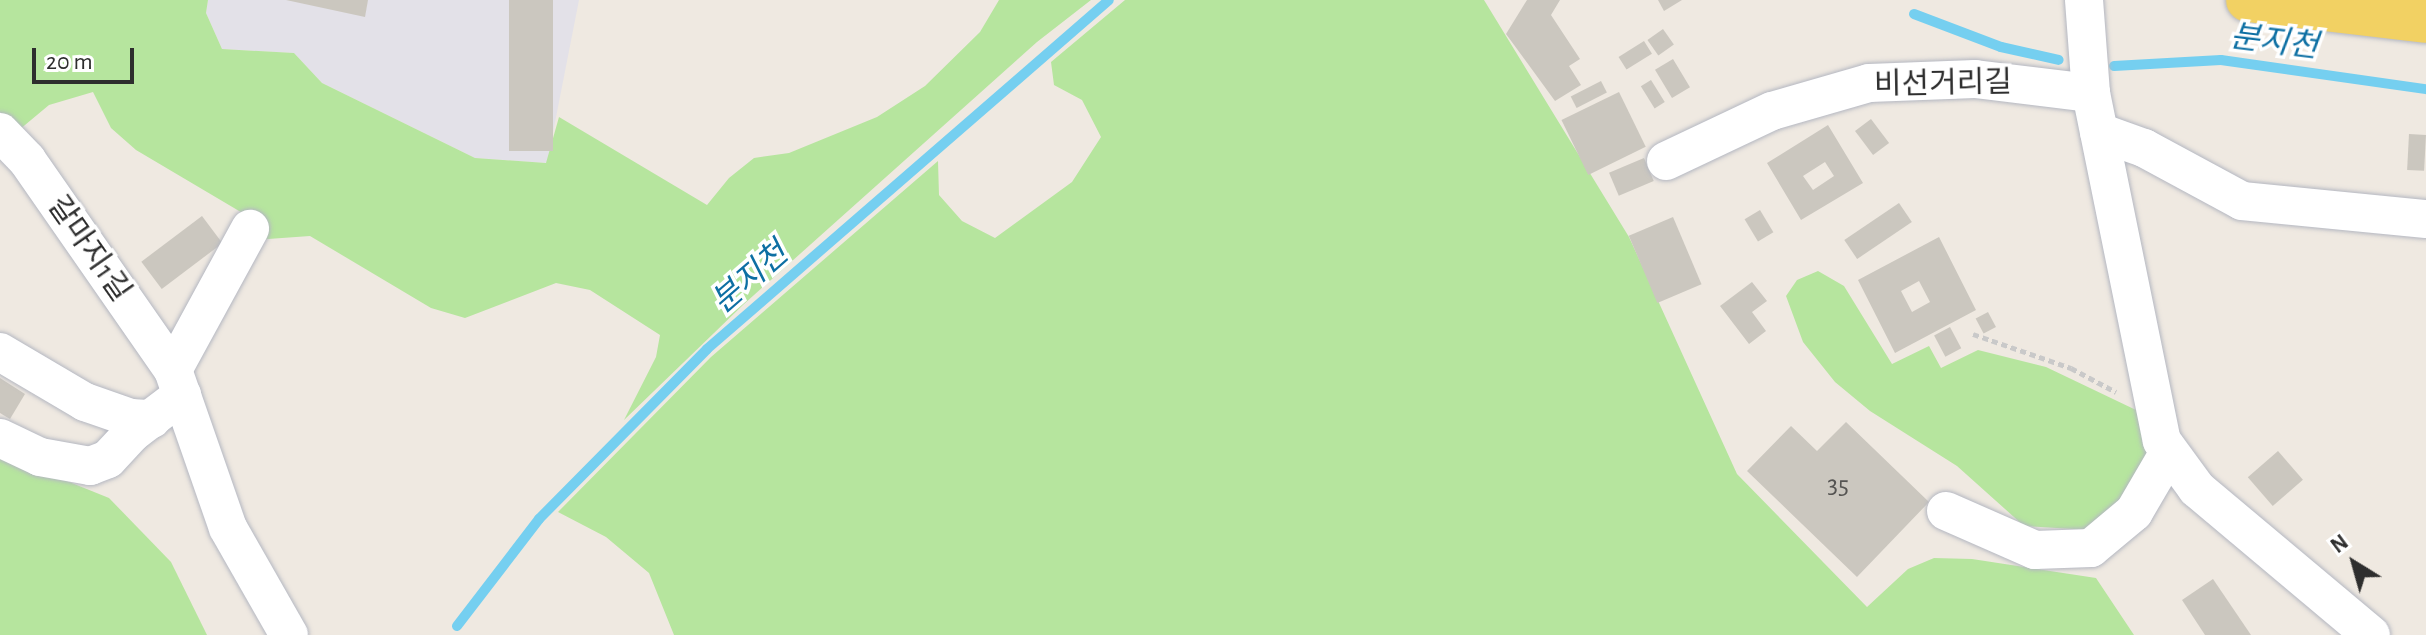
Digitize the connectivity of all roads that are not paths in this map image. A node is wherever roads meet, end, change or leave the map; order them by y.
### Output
1 (2084, 0) edge
2 (2248, 0) edge
3 (2323, 4) edge
4 (2426, 21) edge
5 (2091, 93) junction
6 (0, 132) edge
7 (2099, 132) junction
8 (1666, 161) dead end
9 (2426, 219) edge
10 (250, 229) dead end
11 (0, 352) edge
12 (177, 383) junction
13 (152, 419) junction
14 (0, 438) edge
15 (2169, 452) junction
16 (1946, 511) dead end
17 (289, 635) edge
18 (2371, 635) edge

1 - 5 street
2 - 3 main road
3 - 4 main road
5 - 7 street
5 - 8 street, 비선거리길
6 - 12 street, 갈마지1길
7 - 9 street
7 - 15 street
10 - 12 street
11 - 13 street
12 - 13 street
12 - 17 street, 갈마지1길
13 - 14 street
15 - 16 street
15 - 18 street

